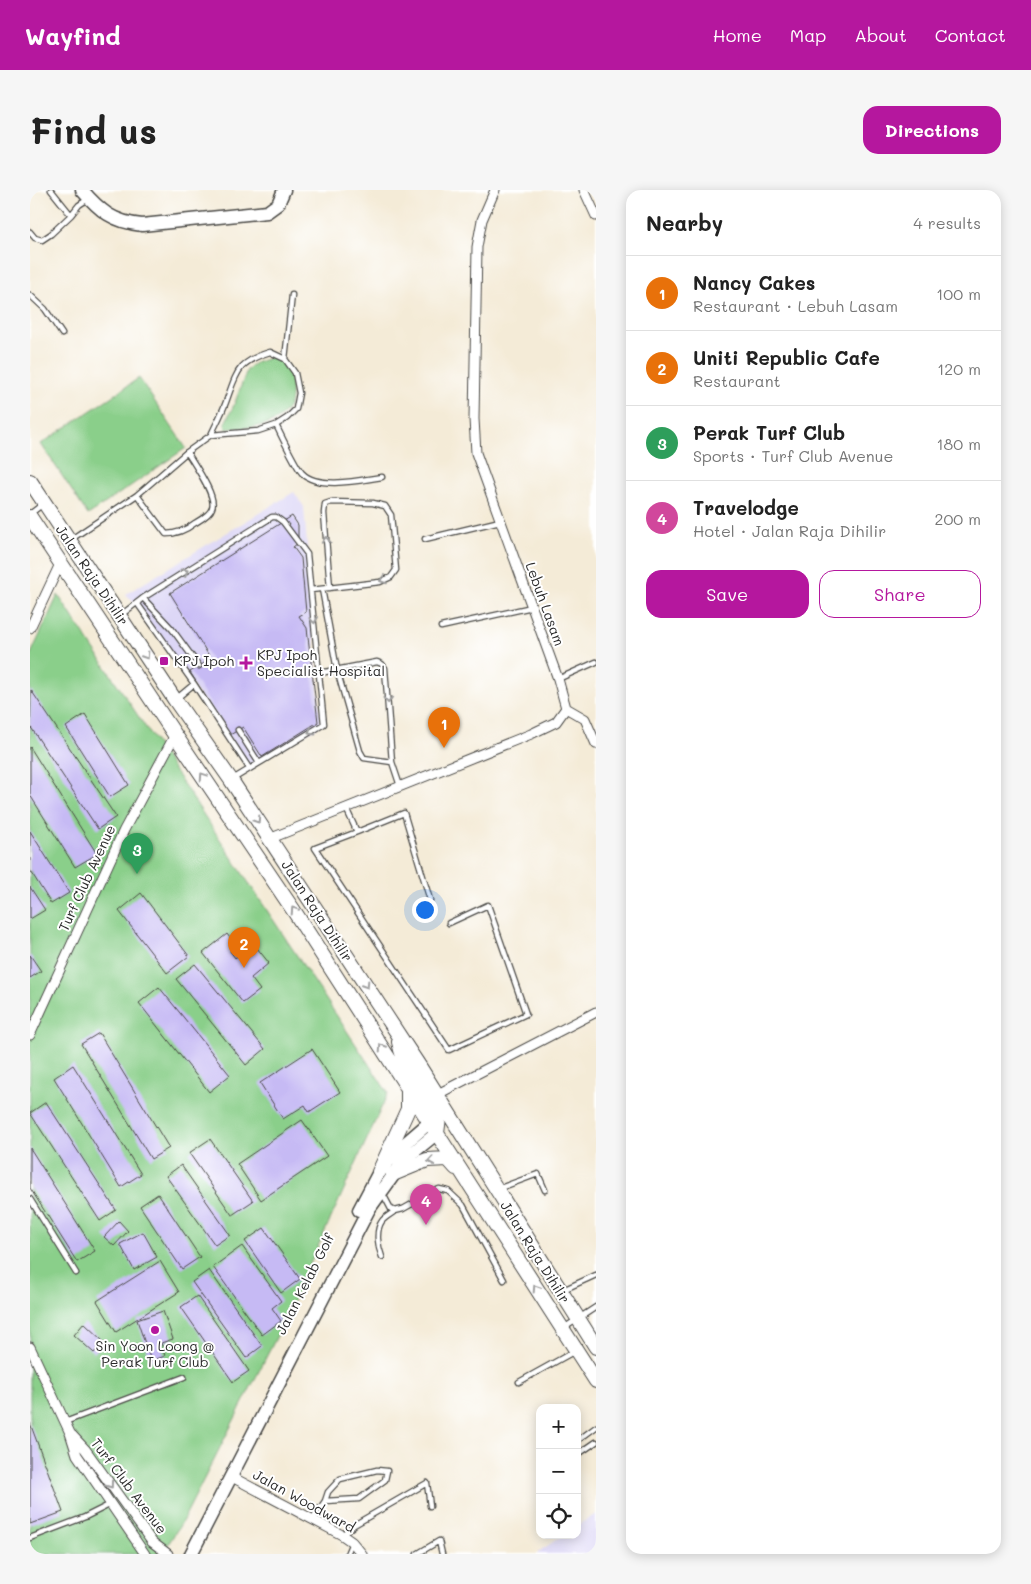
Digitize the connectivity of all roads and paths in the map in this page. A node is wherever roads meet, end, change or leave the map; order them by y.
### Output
1 (51, 190) edge
2 (284, 190) edge
3 (495, 190) edge
4 (584, 190) edge
5 (85, 194) edge
6 (72, 215) junction
7 (596, 216) edge
8 (30, 232) edge
9 (30, 295) edge
10 (292, 295) dead end
11 (62, 334) dead end
12 (285, 359) junction
13 (276, 425) junction
14 (211, 435) junction
15 (187, 452) junction
16 (382, 477) dead end
17 (30, 481) edge
18 (137, 495) junction
19 (45, 503) junction
20 (30, 515) edge
21 (500, 521) junction
22 (425, 539) dead end
23 (69, 541) junction
24 (60, 564) junction
25 (330, 588) junction
26 (322, 589) junction
27 (311, 590) junction
28 (143, 598) junction
29 (137, 603) junction
30 (532, 607) junction
31 (120, 616) junction
32 (441, 627) dead end
33 (30, 628) edge
34 (596, 662) edge
35 (199, 666) dead end
36 (337, 670) junction
37 (320, 673) junction
38 (558, 679) junction
39 (194, 684) junction
40 (175, 700) junction
41 (153, 702) junction
42 (566, 708) junction
43 (238, 730) dead end
44 (175, 735) junction
45 (596, 744) edge
46 (259, 762) junction
47 (392, 762) junction
48 (249, 768) junction
49 (230, 780) junction
50 (400, 786) junction
51 (346, 808) junction
52 (357, 832) junction
53 (269, 839) junction
54 (430, 900) dead end
55 (449, 923) dead end
56 (596, 1012) edge
57 (397, 1033) junction
58 (30, 1035) edge
59 (408, 1088) junction
60 (436, 1095) junction
61 (436, 1126) junction
62 (464, 1176) junction
63 (382, 1179) junction
64 (493, 1184) junction
65 (545, 1190) dead end
66 (30, 1199) edge
67 (395, 1211) junction
68 (382, 1257) dead end
69 (76, 1273) dead end
70 (596, 1275) edge
71 (504, 1280) dead end
72 (560, 1292) junction
73 (596, 1307) edge
74 (577, 1319) junction
75 (562, 1330) junction
76 (596, 1347) edge
77 (30, 1348) edge
78 (576, 1350) junction
79 (184, 1377) dead end
80 (596, 1381) edge
81 (519, 1382) dead end
82 (65, 1422) junction
83 (596, 1427) edge
84 (70, 1433) junction
85 (581, 1437) edge
86 (596, 1442) edge
87 (581, 1452) edge
88 (230, 1476) junction
89 (325, 1501) junction
90 (111, 1504) junction
91 (430, 1506) dead end
92 (312, 1521) junction
93 (342, 1535) junction
94 (30, 1538) edge
95 (352, 1542) junction
96 (145, 1554) edge
97 (168, 1554) edge
98 (191, 1554) edge
99 (347, 1554) edge
100 (362, 1554) edge
101 (417, 1554) edge
102 (442, 1554) edge

1 - 6 lane
2 - 5 street
3 - 21 street, Lebuh Lasam
4 - 7 street
5 - 6 lane
6 - 8 lane
9 - 11 lane
10 - 12 lane
12 - 13 lane
12 - 14 lane
13 - 14 lane
13 - 16 lane
14 - 15 lane
15 - 18 lane
15 - 18 lane
17 - 19 main road, Jalan Raja Dihilir
18 - 23 lane
19 - 20 lane
19 - 23 main road, Jalan Raja Dihilir
20 - 24 main road, Jalan Raja Dihilir
21 - 22 lane
21 - 30 street, Lebuh Lasam
23 - 31 main road, Jalan Raja Dihilir
24 - 33 street
24 - 41 main road, Jalan Raja Dihilir
25 -> 25 lane
25 - 26 lane
26 - 27 lane
26 - 36 lane
28 -> 27 lane
27 -> 37 lane
28 - 29 lane
28 - 35 lane
29 - 31 lane
29 - 39 lane
30 - 32 lane
30 - 38 street, Lebuh Lasam
31 -> 40 main road, Jalan Raja Dihilir
31 - 41 main road
34 - 38 lane
36 - 37 lane
36 - 47 lane
36 -> 47 lane
37 -> 46 lane
38 - 42 street, Lebuh Lasam
39 - 40 lane
39 - 48 lane
40 - 49 main road, Jalan Raja Dihilir
41 - 44 main road, Jalan Raja Dihilir
42 - 45 street
42 - 50 street
43 - 46 lane
44 - 58 street, Turf Club Avenue
59 -> 44 main road, Jalan Raja Dihilir
46 - 48 lane
47 - 50 lane
48 - 49 lane
49 -> 53 main road, Jalan Raja Dihilir
50 - 51 street
51 - 52 lane
51 - 53 street
52 - 54 lane
52 - 55 lane
53 -> 57 main road, Jalan Raja Dihilir
56 - 60 street
57 - 60 main road, Jalan Raja Dihilir
57 - 61 main road
59 - 61 main road, Jalan Raja Dihilir
59 - 63 main road
60 - 64 main road, Jalan Raja Dihilir
61 - 62 main road, Jalan Raja Dihilir
61 - 63 street
61 - 64 main road
62 -> 63 main road
75 -> 62 main road, Jalan Raja Dihilir
63 - 67 lane
63 - 88 street, Jalan Kelab Golf
63 - 88 street, Jalan Kelab Golf
64 - 65 lane
64 - 72 main road, Jalan Raja Dihilir
66 - 69 lane
67 - 68 lane
67 - 71 lane
70 - 72 lane
72 - 74 main road, Jalan Raja Dihilir
73 - 74 lane
74 - 75 lane
74 - 76 main road, Jalan Raja Dihilir
75 - 78 main road, Jalan Raja Dihilir
77 - 82 street, Turf Club Avenue
78 - 80 main road, Jalan Raja Dihilir
78 - 81 lane
79 - 82 lane
82 - 84 street, Turf Club Avenue
83 - 85 lane
84 - 90 street, Turf Club Avenue
84 -> 97 street, Turf Club Avenue
86 - 87 lane
88 - 92 street, Jalan Woodward
88 - 98 street, Jalan Kelab Golf
89 - 89 lane
89 - 92 lane
90 - 94 lane
90 - 96 street, Turf Club Avenue
91 - 93 lane
92 - 93 street, Jalan Woodward
93 - 95 street, Jalan Woodward
95 - 99 lane
95 - 100 street, Jalan Woodward
101 - 102 lane

